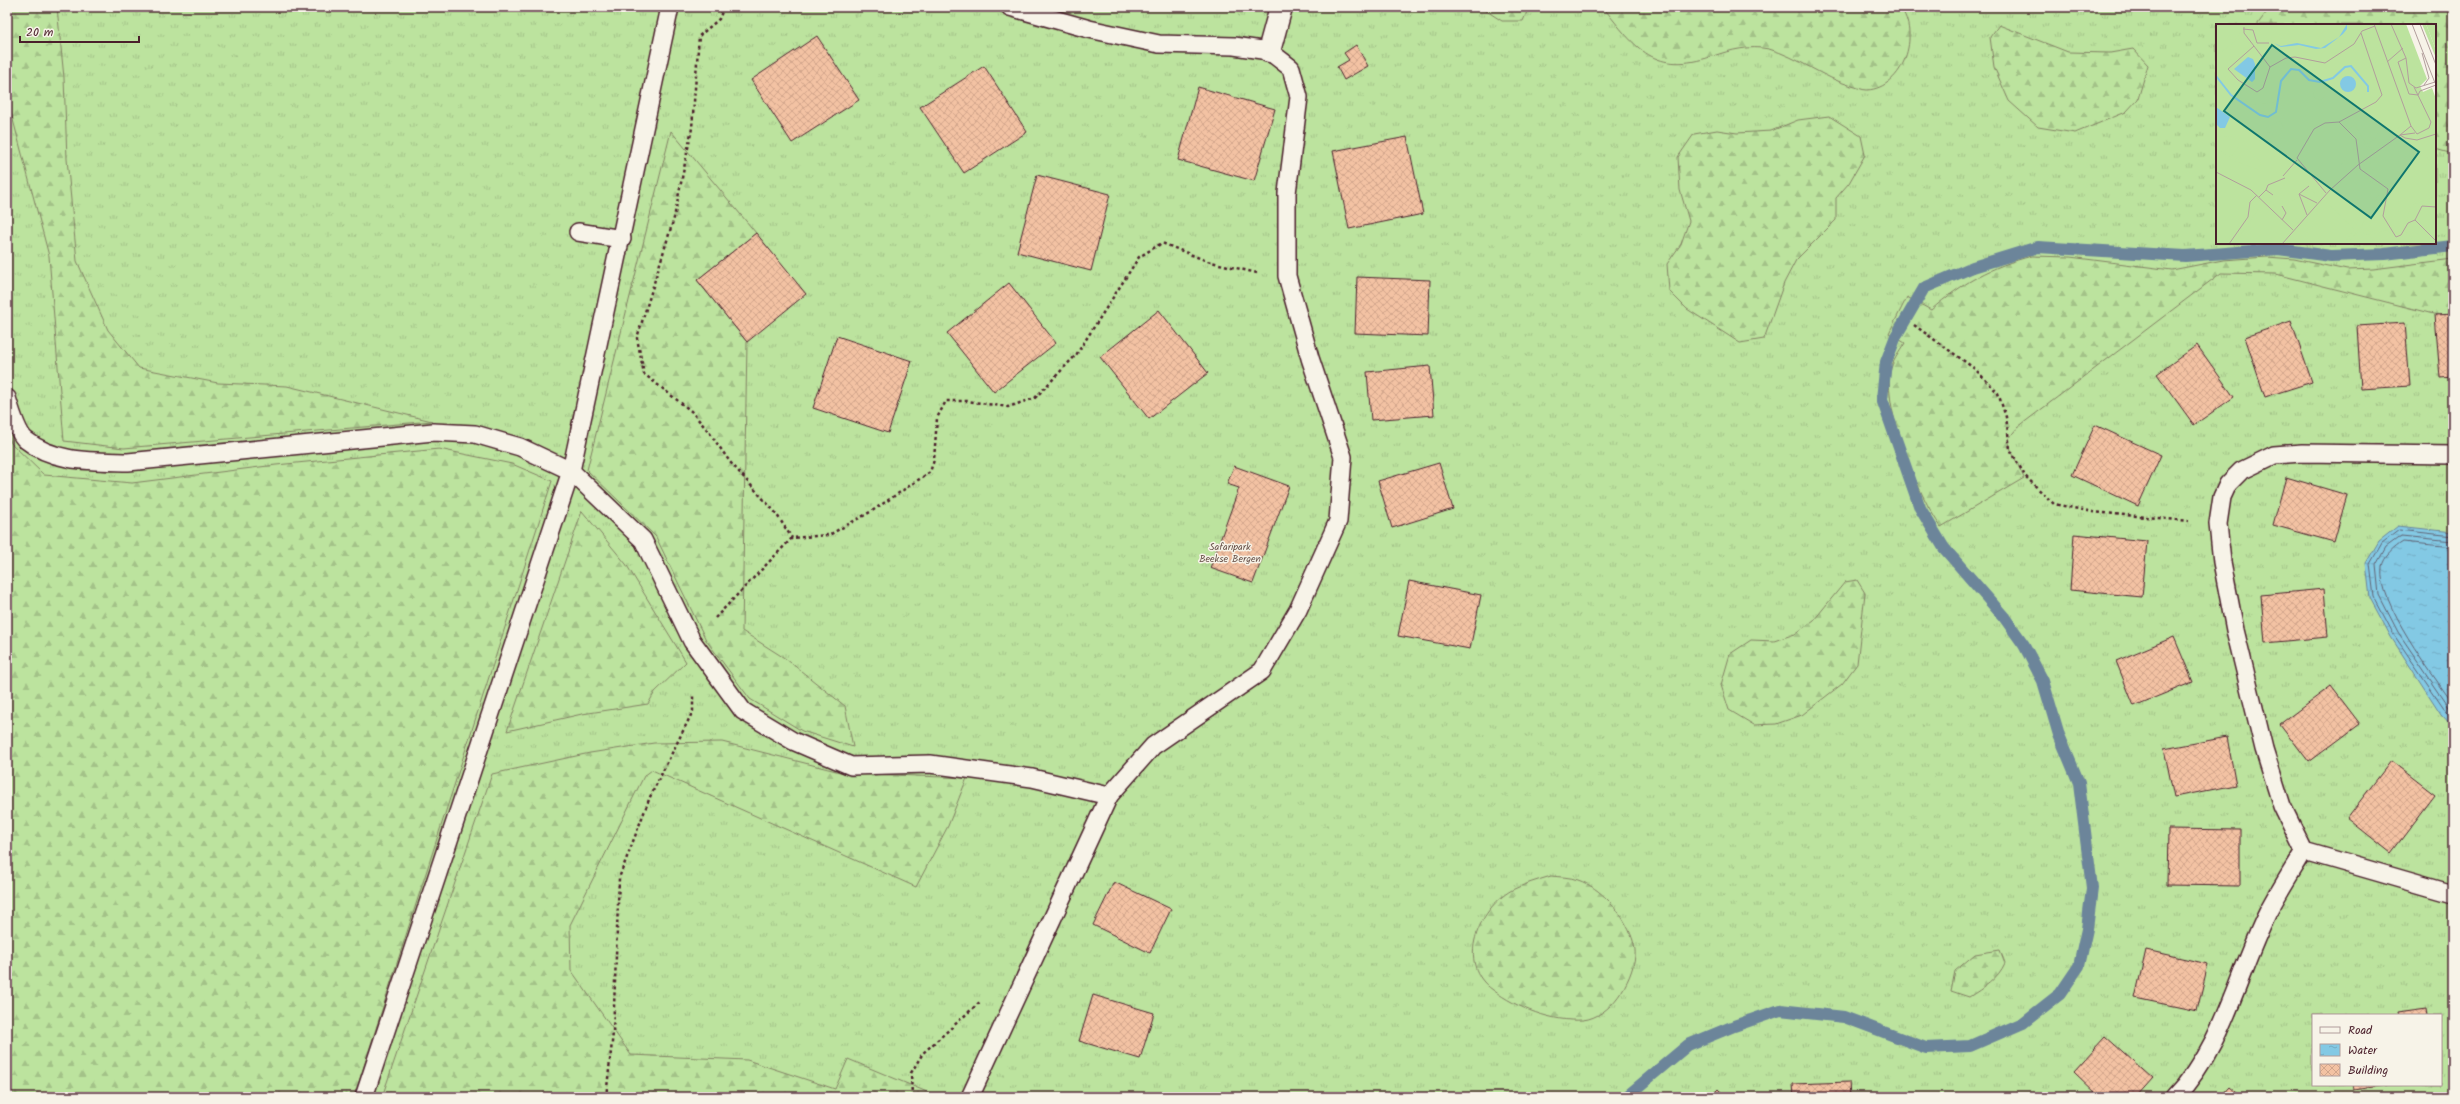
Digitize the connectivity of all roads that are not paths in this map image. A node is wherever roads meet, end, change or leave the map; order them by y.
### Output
1 (670, 7) edge
2 (1010, 7) edge
3 (1280, 7) edge
4 (1269, 51) junction
5 (578, 232) dead end
6 (622, 239) junction
7 (7, 398) edge
8 (2453, 455) edge
9 (571, 471) junction
10 (1109, 796) junction
11 (2304, 851) junction
12 (2453, 894) edge
13 (364, 1097) edge
14 (970, 1097) edge
15 (2175, 1097) edge

1 - 6 lane
2 - 4 lane
3 - 4 street
4 - 10 lane
5 - 6 lane
6 - 9 lane
7 - 9 lane
8 - 11 lane
9 - 10 lane
9 - 13 lane
10 - 14 lane
11 - 12 lane
11 - 15 lane

